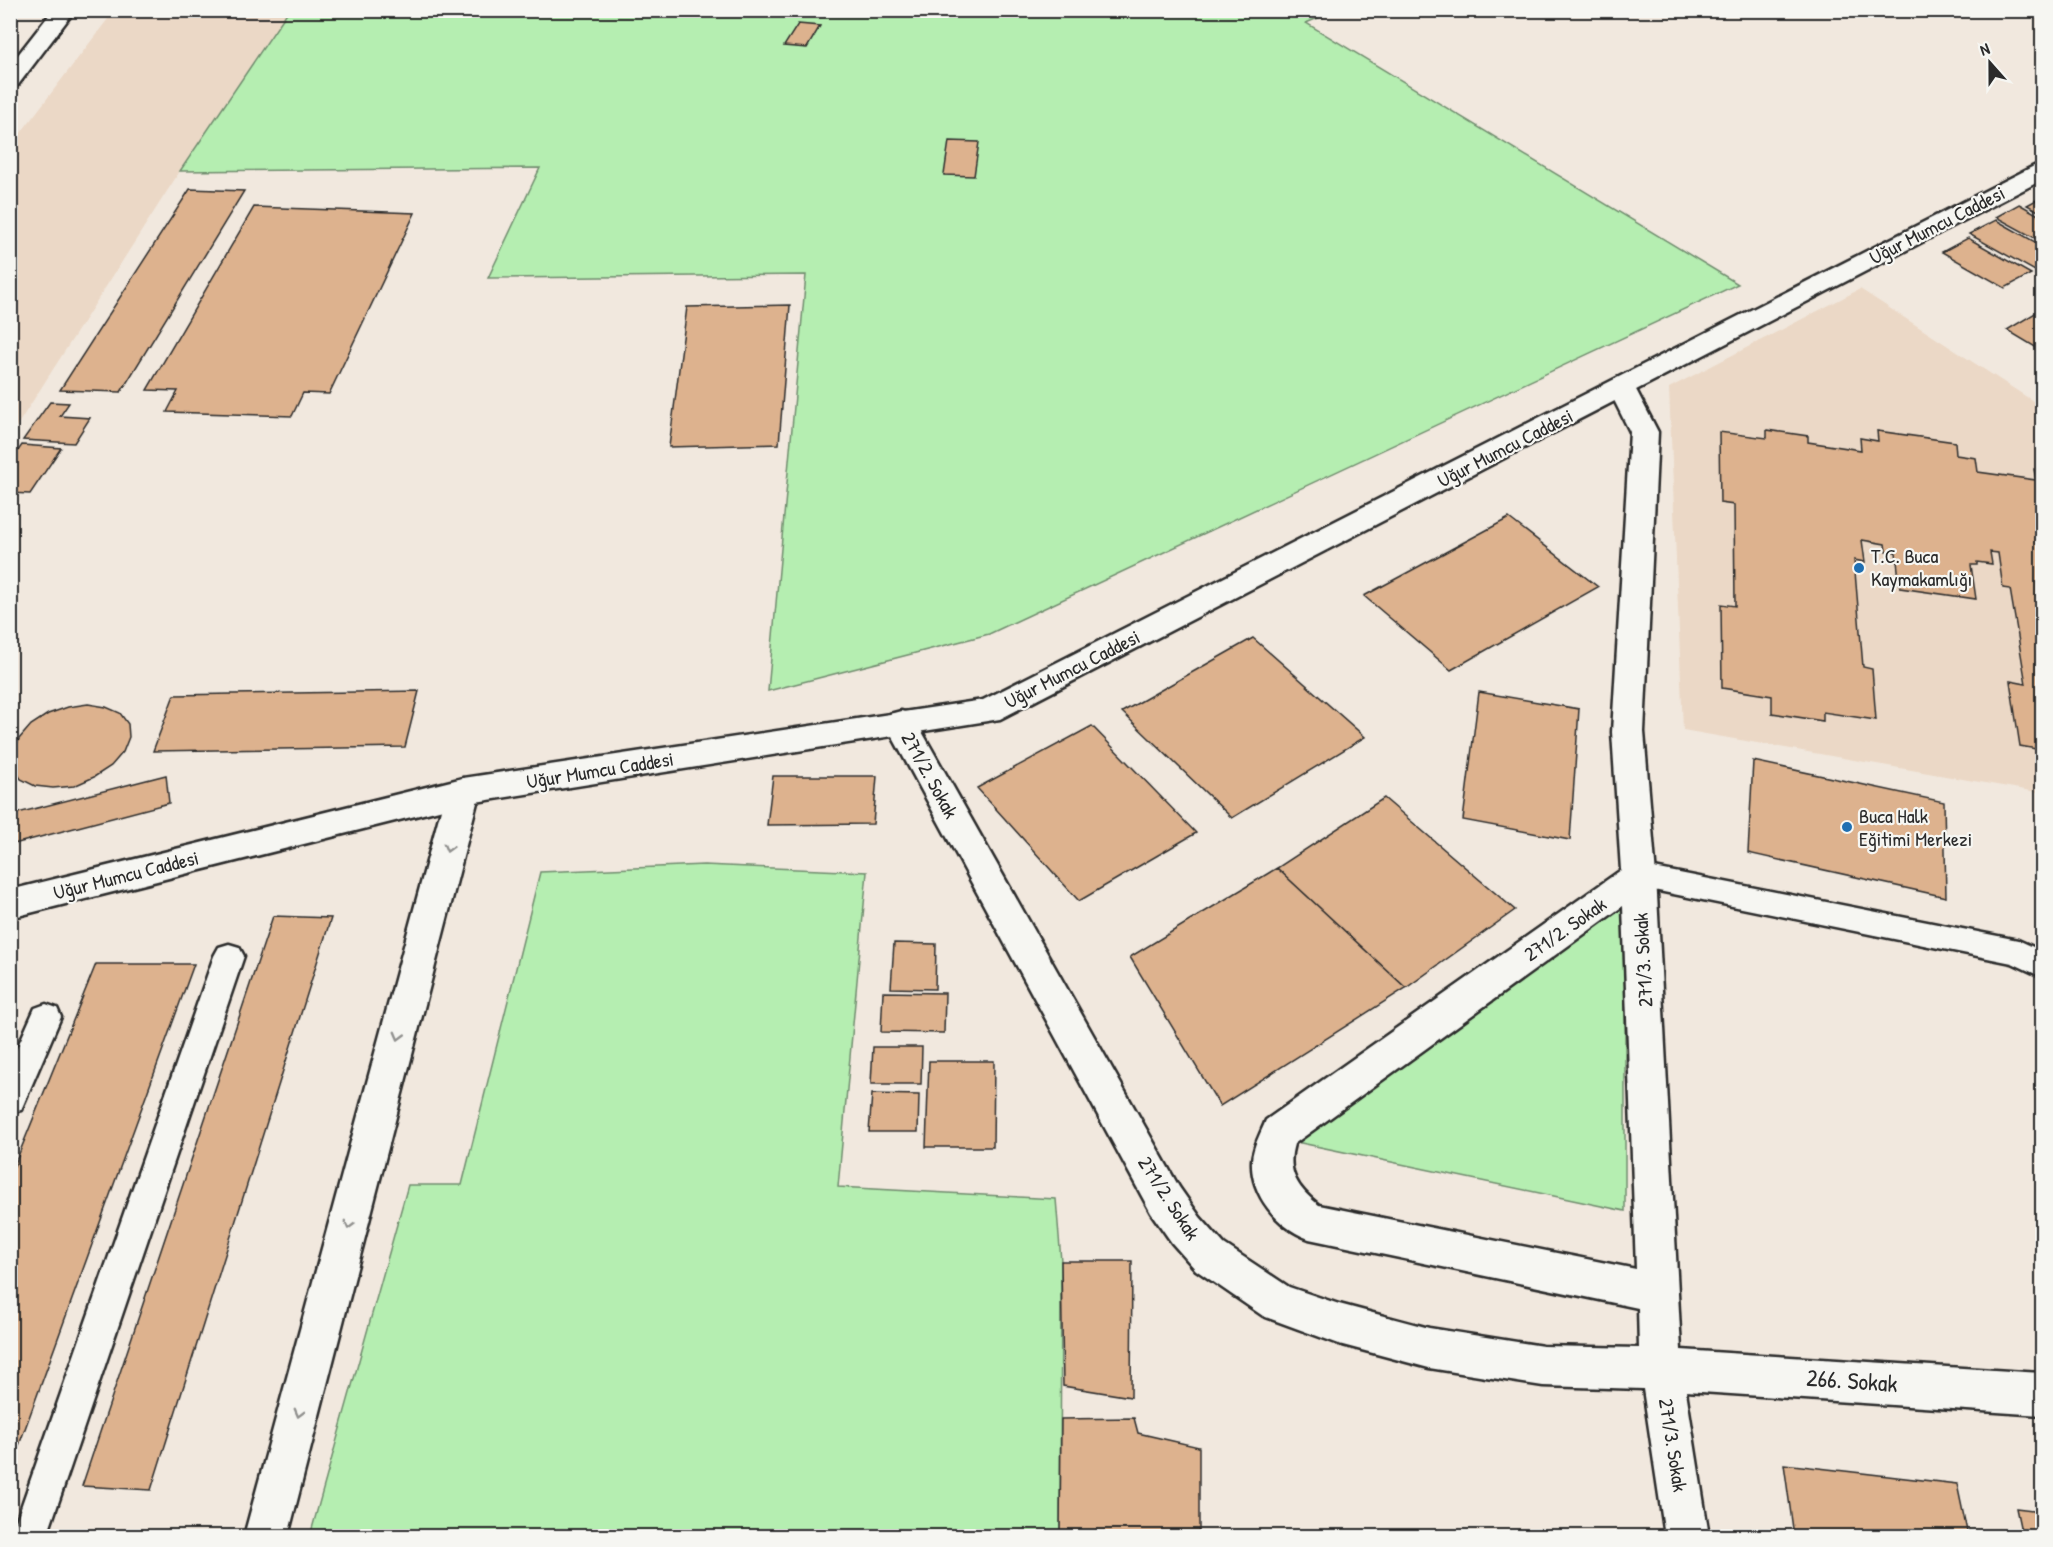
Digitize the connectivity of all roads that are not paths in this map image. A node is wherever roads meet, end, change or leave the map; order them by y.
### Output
1 (65, 10) edge
2 (10, 80) edge
3 (2043, 171) edge
4 (1622, 388) junction
5 (902, 723) junction
6 (464, 791) junction
7 (1639, 876) junction
8 (10, 904) edge
9 (229, 956) dead end
10 (2043, 965) edge
11 (46, 1017) dead end
12 (10, 1100) edge
13 (1658, 1293) junction
14 (1661, 1368) junction
15 (2043, 1394) edge
16 (29, 1536) edge
17 (266, 1536) edge
18 (1687, 1536) edge

1 - 2 street
3 - 4 street, Uğur Mumcu Caddesi
4 - 5 street, Uğur Mumcu Caddesi
4 - 7 street, 271/3. Sokak
5 - 6 street, Uğur Mumcu Caddesi
5 - 14 street, 271/2. Sokak
6 - 8 street, Uğur Mumcu Caddesi
6 -> 17 street
7 - 10 lane
7 - 13 street, 271/3. Sokak
7 - 13 street, 271/2. Sokak
9 - 16 lane
11 - 12 lane
13 - 14 street, 271/3. Sokak
14 - 15 street, 266. Sokak
14 - 18 street, 271/3. Sokak

